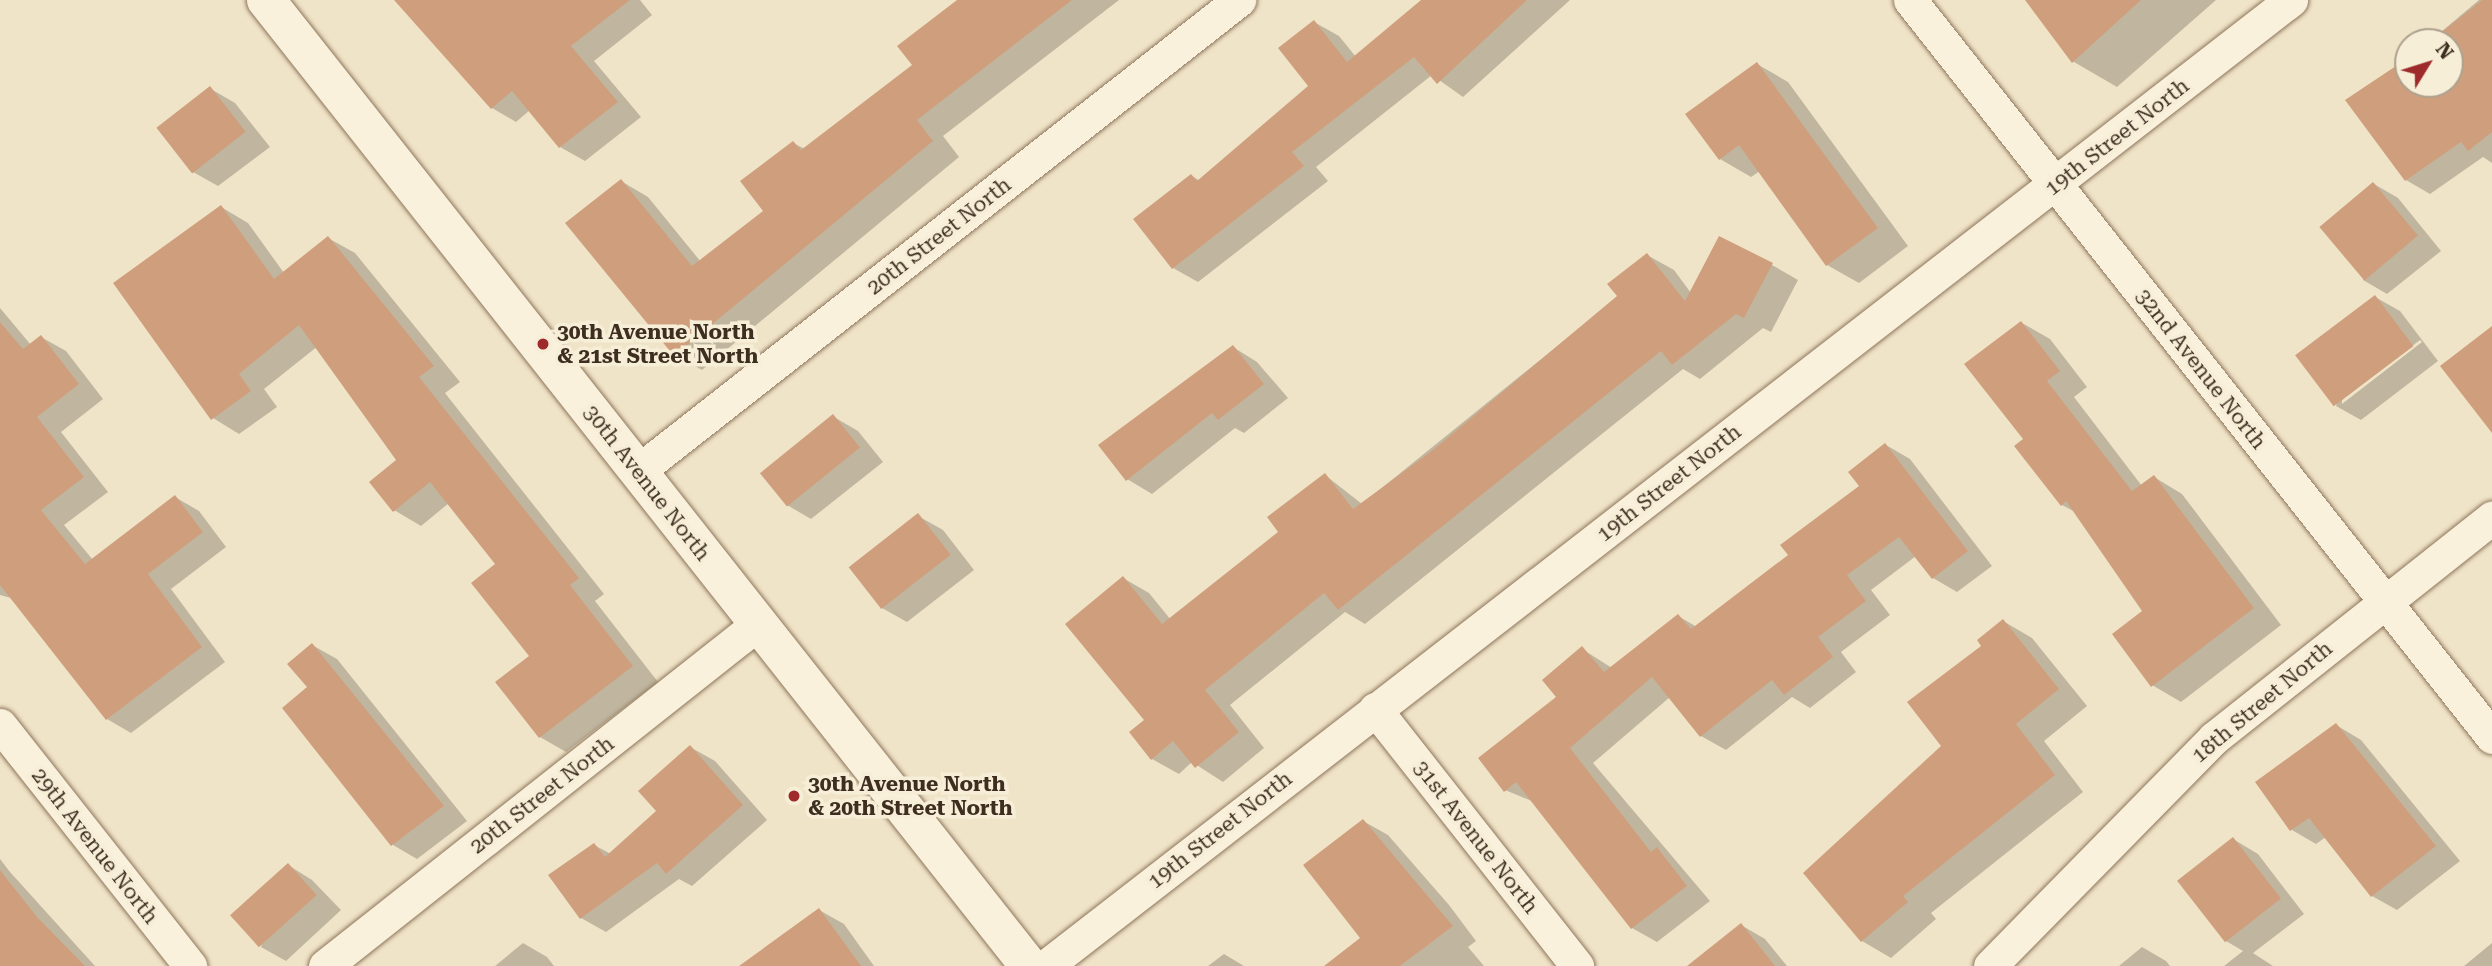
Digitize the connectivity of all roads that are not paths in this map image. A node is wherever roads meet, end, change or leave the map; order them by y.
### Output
1 (266, 0) edge
2 (1238, 0) edge
3 (1910, 0) edge
4 (2291, 0) edge
5 (2056, 185) junction
6 (638, 471) junction
7 (2492, 519) edge
8 (2384, 602) junction
9 (759, 623) junction
10 (1375, 709) junction
11 (0, 725) edge
12 (2492, 737) edge
13 (190, 966) edge
14 (325, 966) edge
15 (1029, 966) edge
16 (1046, 966) edge
17 (1577, 966) edge
18 (1990, 966) edge

1 - 6 street, 30th Avenue North
2 - 6 street, 20th Street North
3 - 5 street, 32nd Avenue North
4 - 5 street, 19th Street North
5 - 8 street, 32nd Avenue North
5 - 10 street, 19th Street North
6 - 9 street, 30th Avenue North
7 - 8 street, 18th Street North
8 - 12 street, 32nd Avenue North
8 - 18 street, 18th Street North
9 - 14 street, 20th Street North
9 - 15 street, 30th Avenue North
10 - 16 street, 19th Street North
10 - 17 street, 31st Avenue North
11 - 13 street, 29th Avenue North

